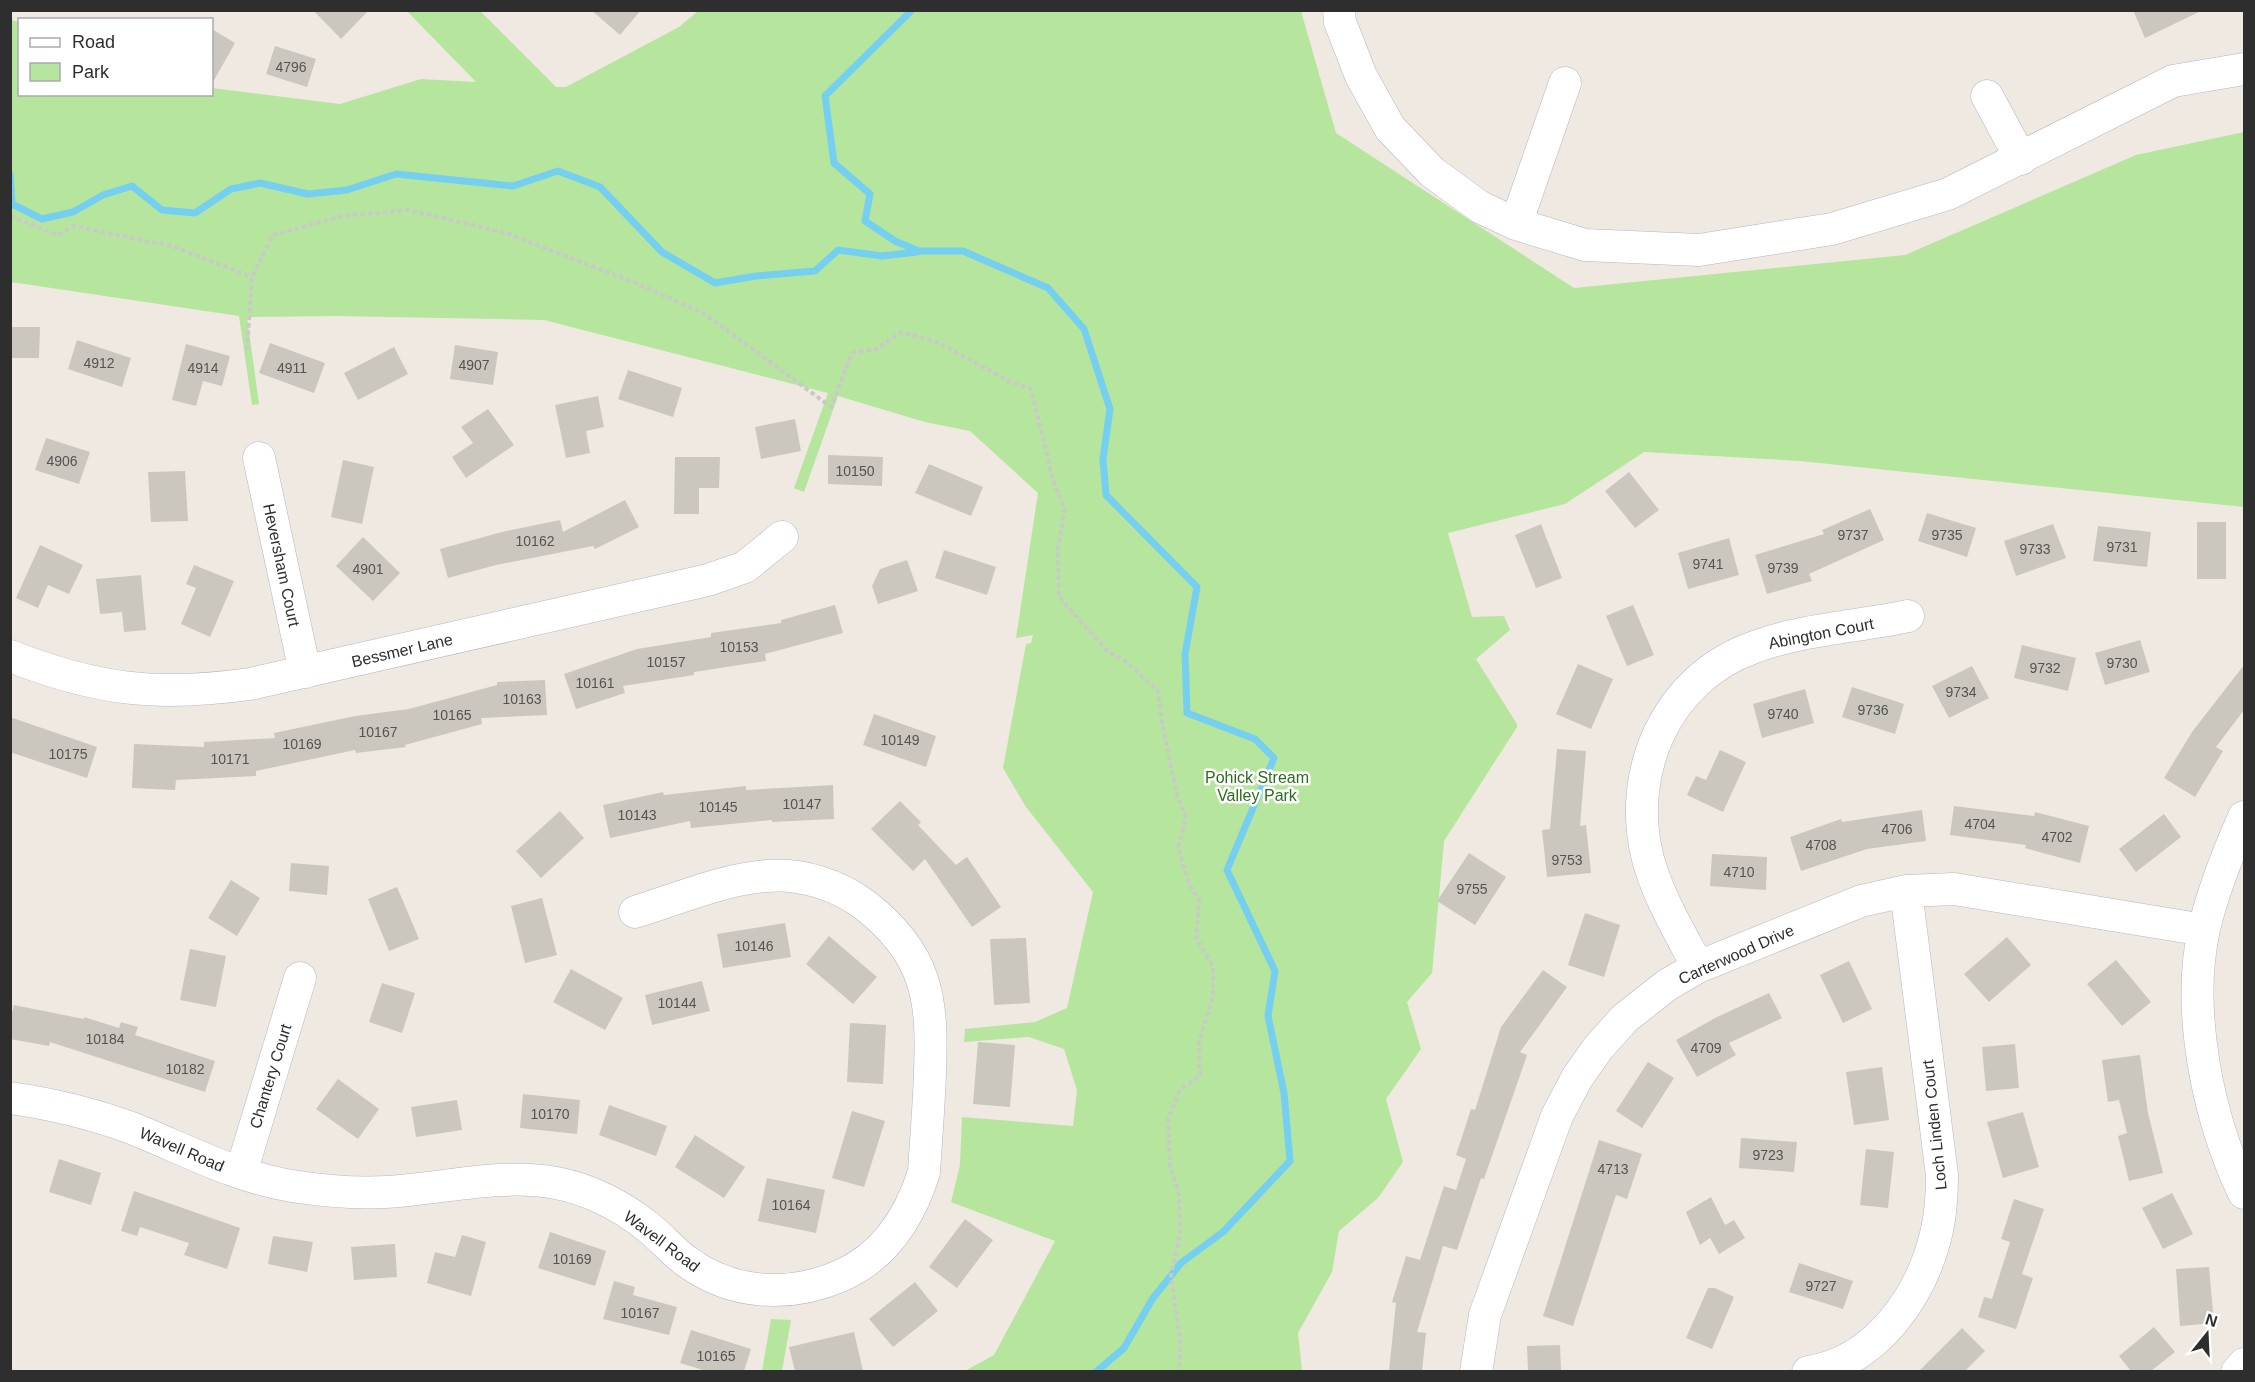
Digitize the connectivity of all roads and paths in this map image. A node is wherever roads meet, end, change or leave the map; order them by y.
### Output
1 (1339, 10) edge
2 (2244, 69) edge
3 (1565, 83) dead end
4 (1987, 96) dead end
5 (2021, 159) junction
6 (10, 216) edge
7 (1516, 224) junction
8 (252, 277) junction
9 (247, 350) dead end
10 (259, 458) dead end
11 (782, 537) dead end
12 (1908, 616) dead end
13 (10, 656) edge
14 (305, 672) junction
15 (2244, 817) edge
16 (1906, 891) junction
17 (635, 912) dead end
18 (2204, 930) junction
19 (1698, 967) junction
20 (300, 978) dead end
21 (10, 1098) edge
22 (241, 1173) junction
23 (2244, 1193) edge
24 (2244, 1364) edge
25 (1179, 1371) edge
26 (1476, 1371) edge
27 (1808, 1371) edge
28 (2237, 1371) edge

1 - 7 street
2 - 5 street
3 - 7 street
4 - 5 street
5 - 7 street
6 - 8 path
8 - 9 path
8 - 25 path
10 - 14 street, Heversham Court
11 - 14 street, Bessmer Lane
12 - 19 street, Abington Court
13 - 14 street, Bessmer Lane
15 - 18 street
16 - 18 street, Carterwood Drive
16 - 19 street, Carterwood Drive
16 - 27 street, Loch Linden Court
17 - 22 street, Wavell Road
18 - 23 street
19 - 26 street, Carterwood Drive
20 - 22 street, Chantery Court
21 - 22 street, Wavell Road
24 - 28 street

